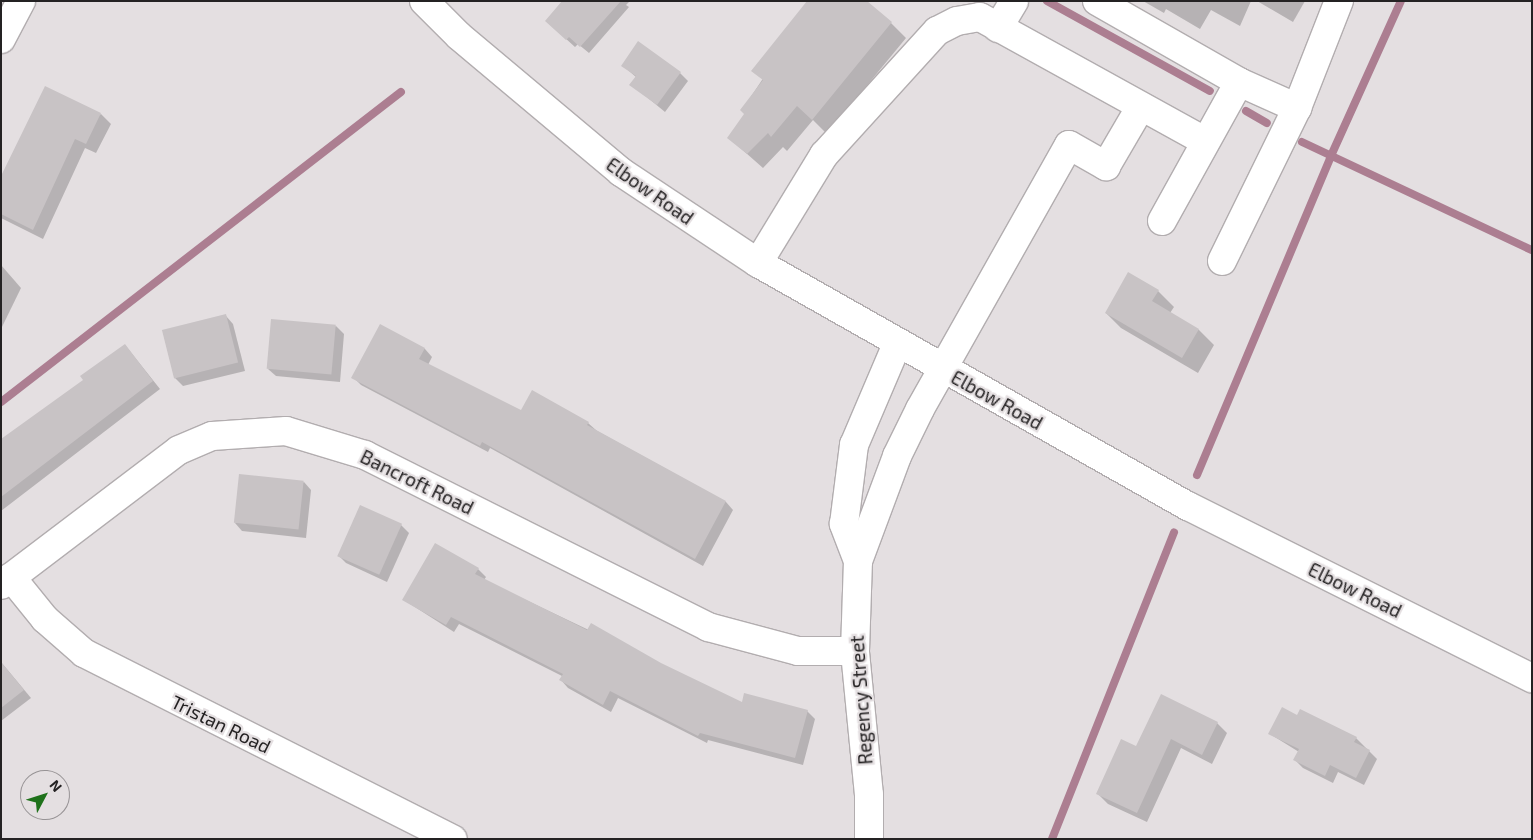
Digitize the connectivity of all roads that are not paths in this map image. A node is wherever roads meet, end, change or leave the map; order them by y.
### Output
1 (21, 1) edge
2 (424, 1) edge
3 (446, 1) edge
4 (1014, 1) edge
5 (1097, 1) edge
6 (1339, 1) edge
7 (998, 28) junction
8 (1, 39) edge
9 (497, 67) junction
10 (1239, 82) junction
11 (1141, 106) junction
12 (1296, 108) junction
13 (1205, 141) junction
14 (1162, 221) dead end
15 (1222, 260) dead end
16 (758, 263) junction
17 (898, 344) junction
18 (940, 368) junction
19 (858, 561) junction
20 (6, 581) edge
21 (855, 650) junction
22 (1532, 678) edge
23 (453, 839) edge
24 (869, 839) edge

1 - 8 street
2 - 9 street, Elbow Road
3 - 9 street, Elbow Road
4 - 7 street
5 - 10 street
6 - 12 street
7 - 11 street
7 - 16 street
9 - 16 street, Elbow Road
10 - 12 street
10 - 13 street
11 - 13 street
11 - 18 street, Regency Street
12 - 15 street
13 - 14 street
16 - 17 street, Elbow Road
17 - 18 street, Elbow Road
17 - 19 street, Regency Street
18 - 19 street, Regency Street
18 - 22 street, Elbow Road
19 - 21 street, Regency Street
20 - 21 street, Bancroft Road
20 - 23 street, Tristan Road
21 - 24 street, Regency Street

